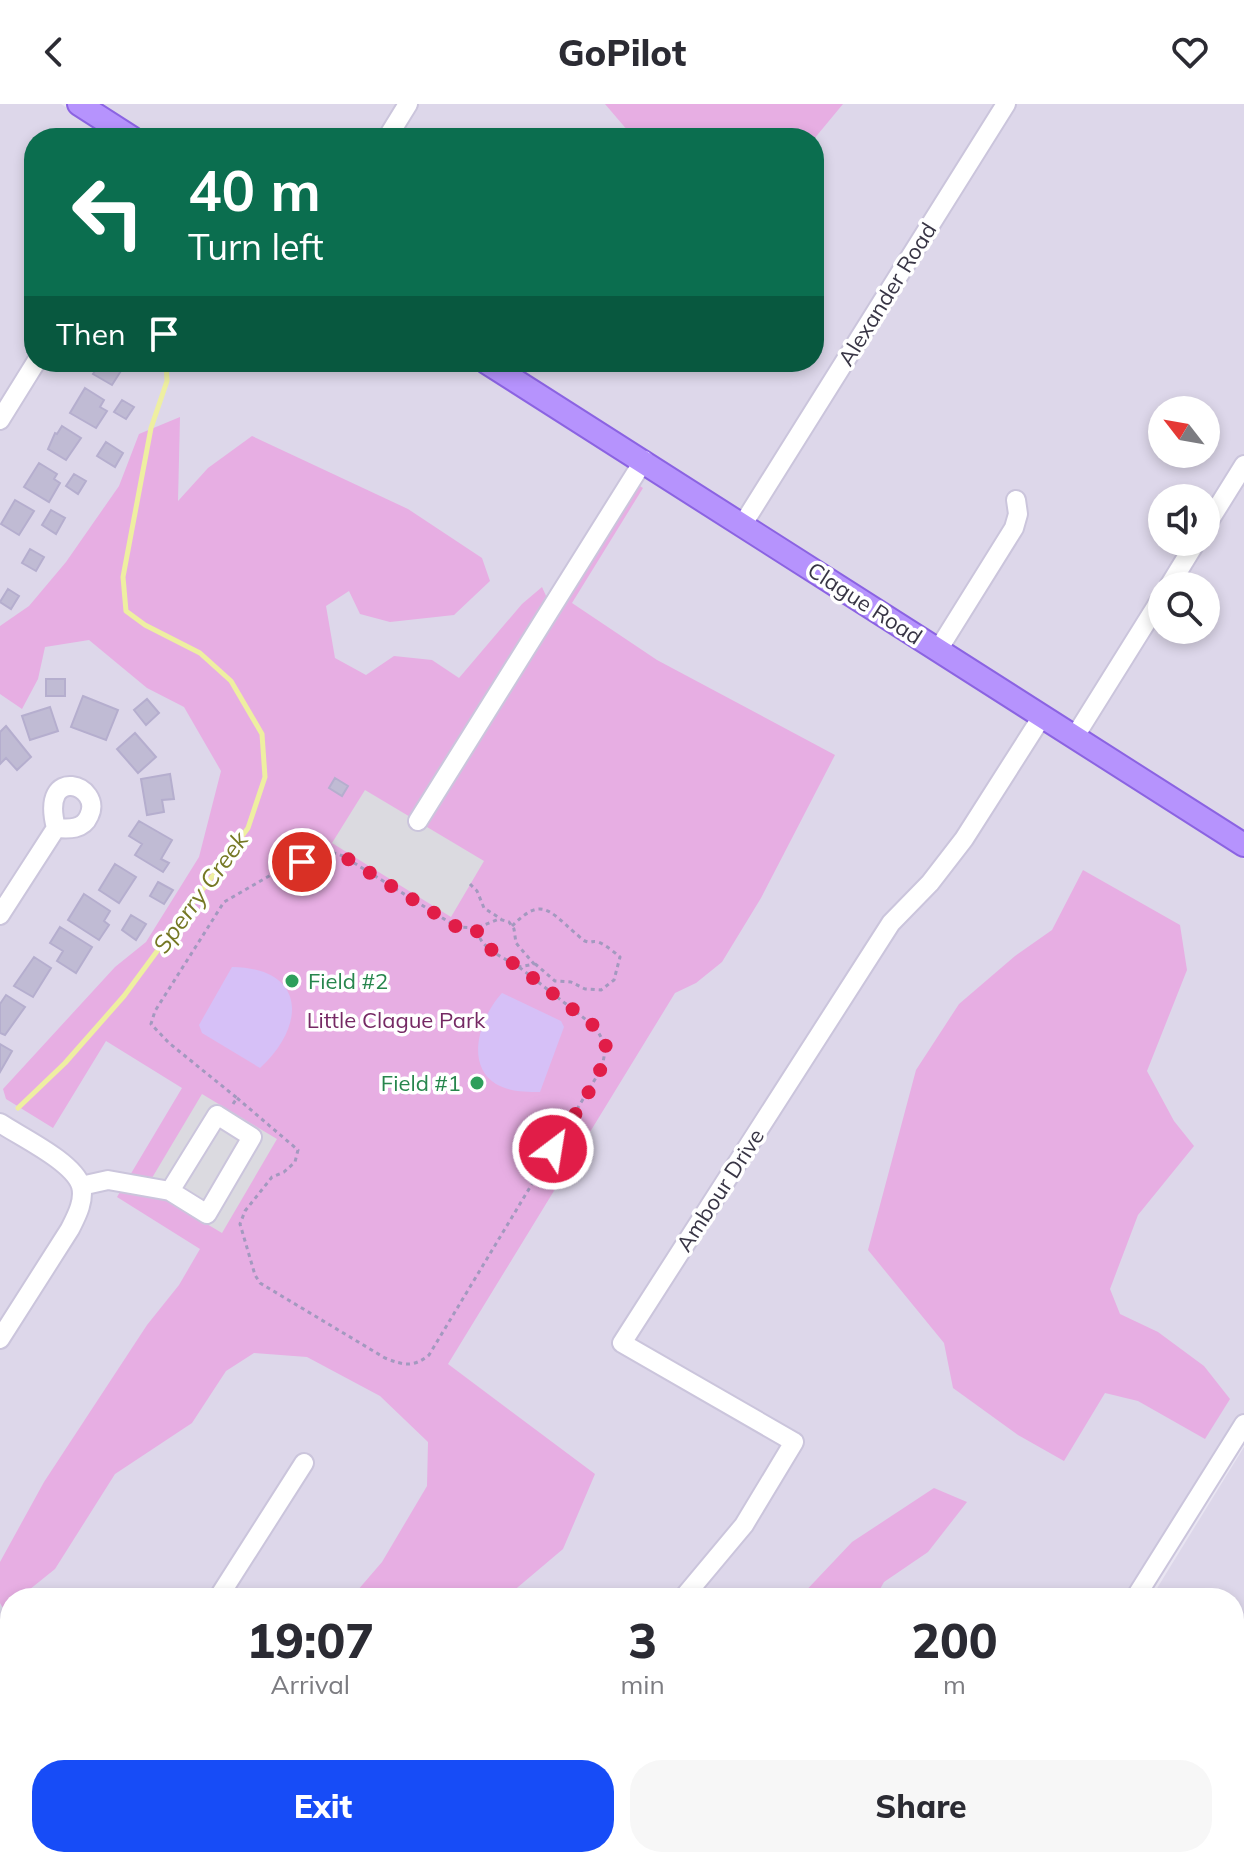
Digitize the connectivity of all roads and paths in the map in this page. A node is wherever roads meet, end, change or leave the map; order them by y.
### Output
1 (79, 104) edge
2 (408, 104) edge
3 (1006, 104) edge
4 (103, 110) edge
5 (122, 128) edge
6 (393, 128) edge
7 (30, 372) edge
8 (502, 372) edge
9 (0, 420) edge
10 (644, 460) junction
11 (1244, 465) edge
12 (1016, 500) dead end
13 (1220, 504) edge
14 (743, 524) junction
15 (1148, 619) edge
16 (938, 650) junction
17 (1041, 718) junction
18 (1074, 738) junction
19 (418, 821) dead end
20 (56, 828) dead end
21 (1244, 845) edge
22 (470, 884) dead end
23 (0, 915) edge
24 (503, 921) junction
25 (512, 926) junction
26 (477, 928) junction
27 (532, 960) junction
28 (519, 967) junction
29 (237, 1098) junction
30 (229, 1111) dead end
31 (0, 1123) edge
32 (81, 1186) junction
33 (170, 1191) junction
34 (0, 1339) edge
35 (1244, 1424) edge
36 (304, 1463) dead end
37 (224, 1588) edge
38 (691, 1588) edge
39 (1141, 1588) edge

1 - 4 main road
2 - 6 street
3 - 14 street, Alexander Road
4 - 5 main road
7 - 9 street
8 - 10 main road, Clague Road
10 - 14 main road, Clague Road
10 - 19 street
11 - 13 street
12 - 16 street
14 - 16 main road, Clague Road
15 - 18 street
16 - 17 main road, Clague Road
17 - 18 main road, Clague Road
17 - 38 street, Ambour Drive
18 - 21 main road, Clague Road
20 - 23 street
22 - 24 path
24 - 25 path
24 - 26 path
25 - 27 path
25 - 27 path
26 - 28 path
26 - 29 path
27 - 28 path
28 - 29 path
29 - 30 path
31 - 32 street
32 - 33 street
32 - 34 street
33 - 33 street
35 - 39 street
36 - 37 street

